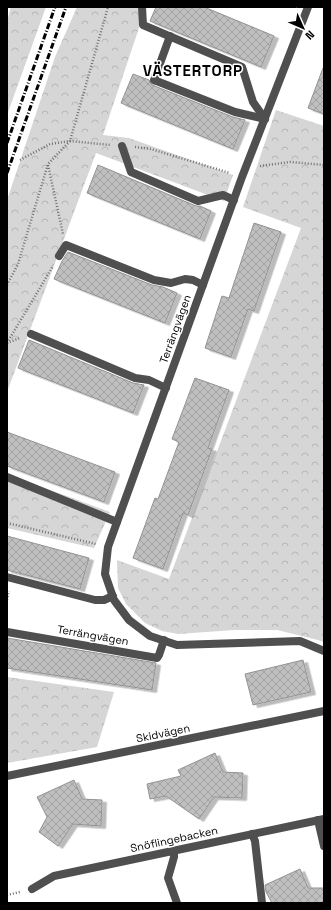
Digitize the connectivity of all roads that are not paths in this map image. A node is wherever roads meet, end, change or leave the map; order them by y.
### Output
1 (142, 7) edge
2 (308, 7) edge
3 (170, 36) junction
4 (265, 119) junction
5 (122, 146) dead end
6 (234, 200) junction
7 (59, 256) road end
8 (203, 285) junction
9 (31, 334) dead end
10 (166, 388) junction
11 (7, 477) edge
12 (117, 522) junction
13 (7, 577) edge
14 (113, 596) junction
15 (7, 632) edge
16 (164, 640) junction
17 (324, 651) edge
18 (324, 711) edge
19 (7, 776) edge
20 (321, 819) edge
21 (252, 834) junction
22 (324, 846) edge
23 (174, 851) junction
24 (32, 889) dead end
25 (177, 903) edge
26 (262, 903) edge

1 - 3 street
2 - 4 street, Terrängvägen
3 - 4 street
3 - 4 street
4 - 6 street, Terrängvägen
5 - 6 street
6 - 8 street, Terrängvägen
7 - 8 street
8 - 10 street, Terrängvägen
9 - 10 street
10 - 12 street, Terrängvägen
11 - 12 street
12 - 14 street, Terrängvägen
13 - 14 street
14 - 16 street, Terrängvägen
15 - 16 street, Terrängvägen
16 - 17 street, Terrängvägen
18 - 19 street, Skidvägen
20 - 21 street, Snöflingebacken
20 - 22 street
21 - 23 street, Snöflingebacken
21 - 26 street
23 - 24 street, Snöflingebacken
23 - 25 street

